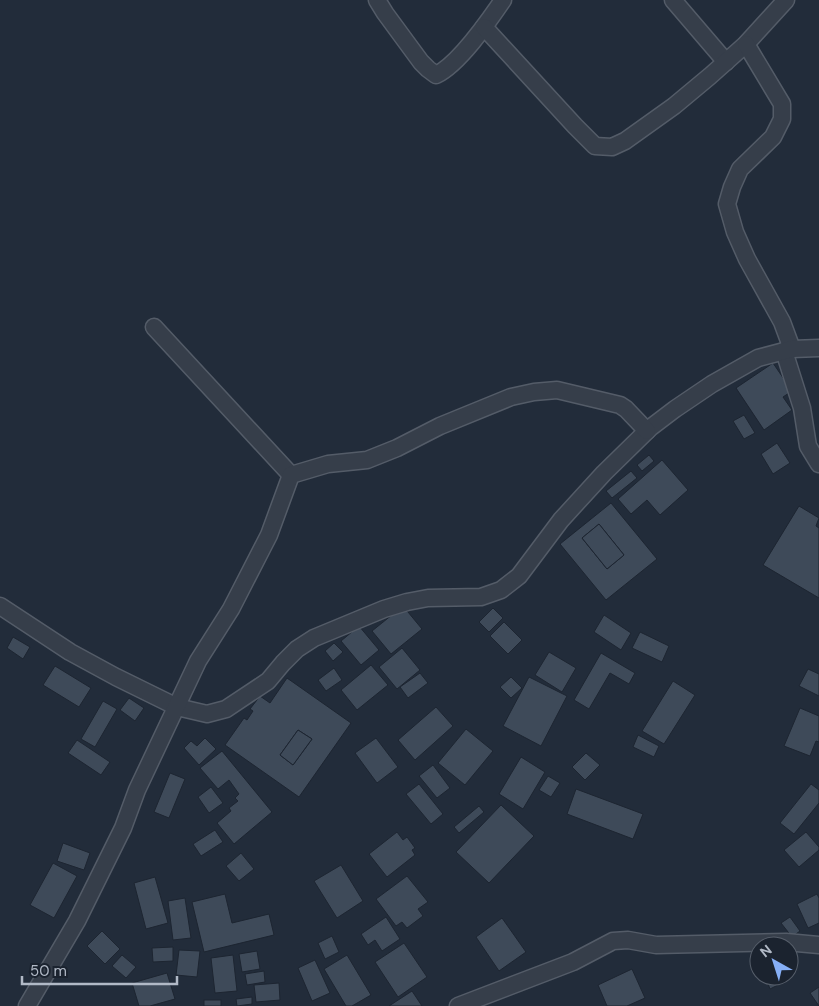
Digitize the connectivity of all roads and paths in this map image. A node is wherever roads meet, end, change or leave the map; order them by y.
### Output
1 (377, 0) edge
2 (503, 0) edge
3 (673, 0) edge
4 (786, 0) edge
5 (484, 27) junction
6 (746, 44) junction
7 (726, 62) junction
8 (154, 327) dead end
9 (819, 348) edge
10 (788, 350) junction
11 (647, 431) junction
12 (819, 464) edge
13 (290, 476) junction
14 (0, 606) edge
15 (177, 707) junction
16 (819, 945) edge
17 (27, 1006) edge
18 (458, 1006) edge

1 - 5 street
2 - 5 street
3 - 7 street
4 - 6 street
5 - 7 street
6 - 7 street
6 - 10 street
8 - 13 street
9 - 10 street
10 - 11 street
10 - 12 street
11 - 13 street
11 - 15 street
13 - 15 street
14 - 15 street
15 - 17 street
16 - 18 street

